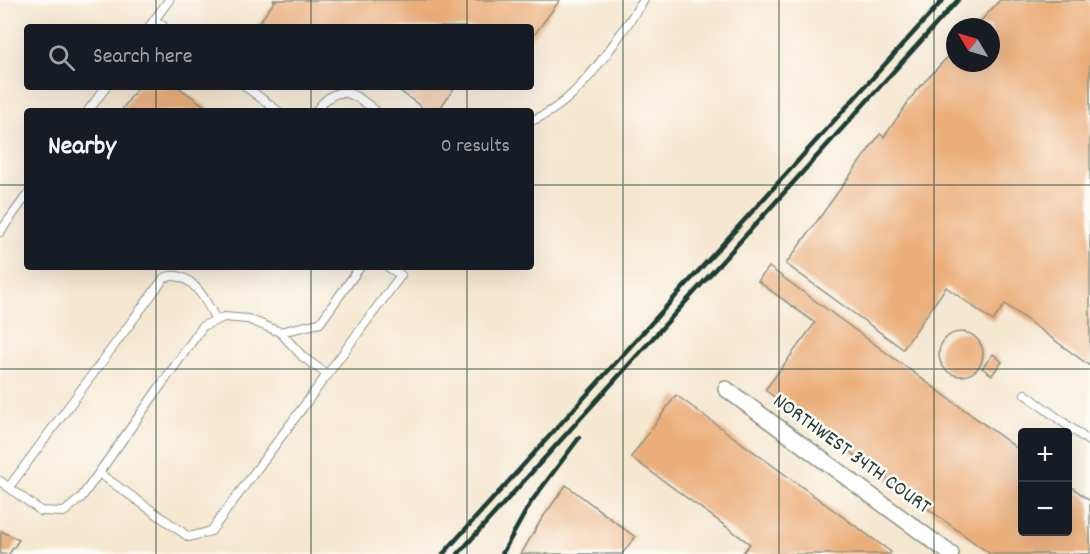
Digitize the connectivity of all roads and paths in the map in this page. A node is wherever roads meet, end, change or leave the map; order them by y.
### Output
1 (169, 0) edge
2 (644, 0) edge
3 (154, 20) junction
4 (151, 24) edge
5 (160, 24) edge
6 (104, 90) edge
7 (250, 90) edge
8 (90, 108) edge
9 (274, 108) edge
10 (318, 108) edge
11 (372, 108) edge
12 (534, 120) edge
13 (24, 199) edge
14 (0, 232) edge
15 (358, 270) edge
16 (393, 270) edge
17 (216, 321) junction
18 (280, 332) junction
19 (328, 375) junction
20 (726, 389) dead end
21 (1025, 394) dead end
22 (1090, 442) edge
23 (99, 473) junction
24 (0, 481) edge
25 (9, 487) junction
26 (951, 554) edge

1 - 3 lane
2 - 12 lane
3 - 4 lane
3 - 5 lane
6 - 8 lane
7 - 9 lane
10 - 11 lane
13 - 14 lane
15 - 18 lane
16 - 19 lane
17 - 18 lane
17 - 23 lane
17 - 25 lane
18 - 19 lane
19 - 23 lane
20 - 26 street, NORTHWEST 34TH COURT
21 - 22 lane
23 - 25 lane
24 - 25 lane

